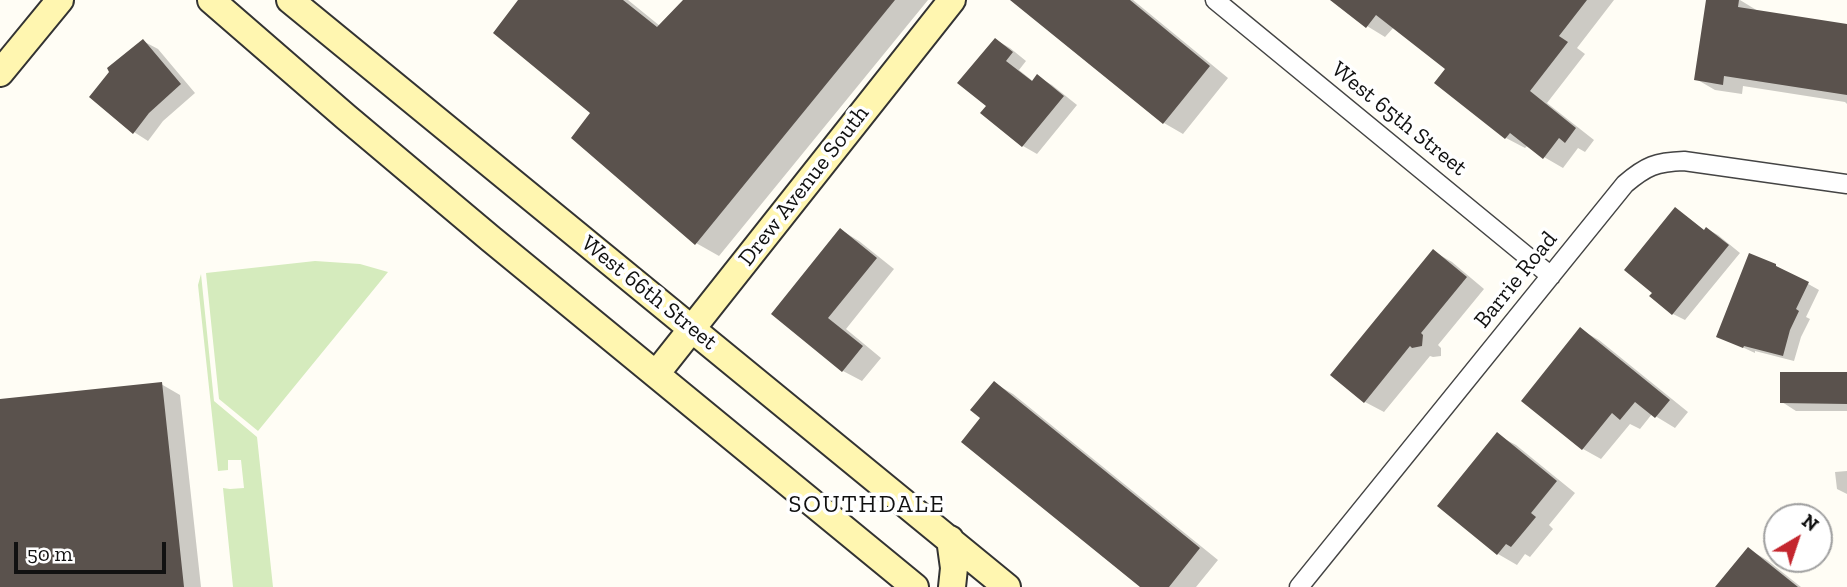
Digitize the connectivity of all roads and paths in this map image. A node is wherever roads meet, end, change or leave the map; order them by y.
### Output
1 (60, 0) edge
2 (211, 0) edge
3 (290, 0) edge
4 (952, 0) edge
5 (1215, 0) edge
6 (0, 74) edge
7 (1847, 184) edge
8 (1551, 276) junction
9 (692, 328) junction
10 (656, 374) junction
11 (950, 540) junction
12 (915, 587) edge
13 (952, 587) edge
14 (1007, 587) edge
15 (1299, 587) edge

1 - 6 main road
2 - 10 main road
3 - 9 main road, West 66th Street
4 - 9 main road, Drew Avenue South
5 - 8 street, West 65th Street
7 - 8 street, Barrie Road
8 - 15 street, Barrie Road
9 - 10 main road, Drew Avenue South
9 - 11 main road, West 66th Street
10 - 12 main road
11 - 13 main road
11 - 14 main road, West 66th Street

